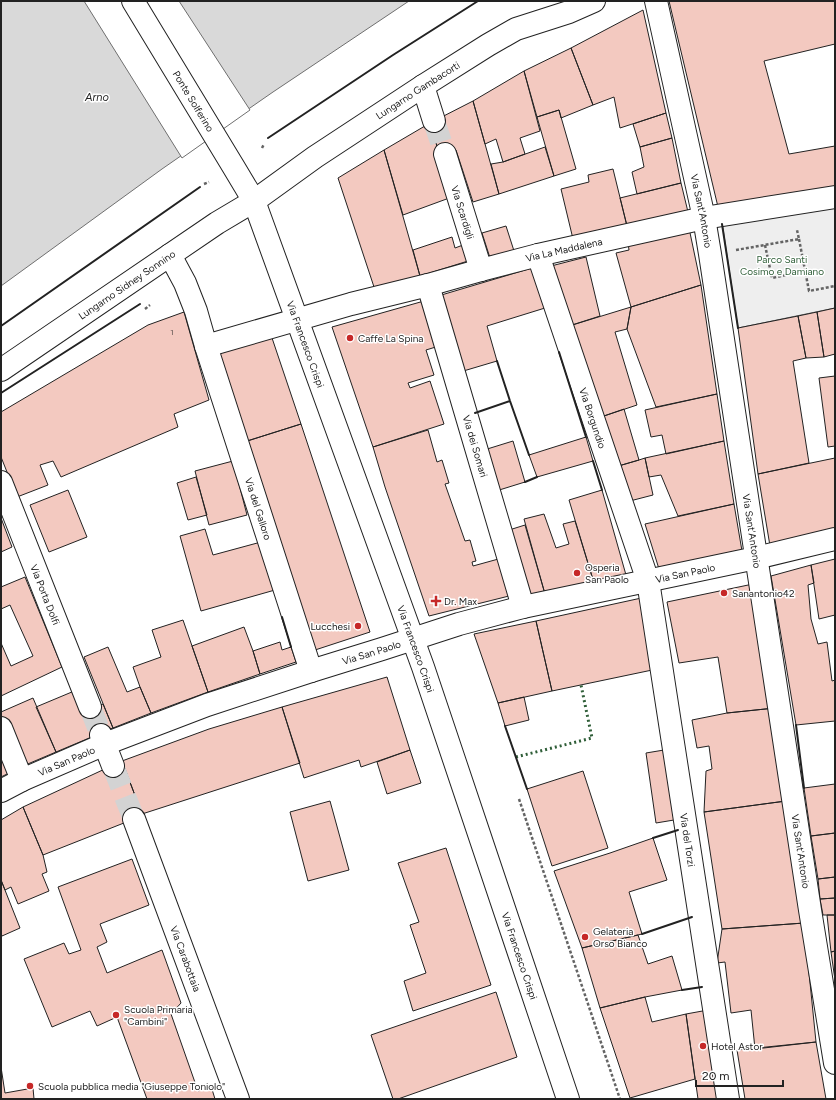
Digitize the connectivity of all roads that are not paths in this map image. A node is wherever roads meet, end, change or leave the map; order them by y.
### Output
1 (133, 1) edge
2 (594, 1) edge
3 (656, 1) edge
4 (423, 86) junction
5 (434, 121) tunnel mouth
6 (445, 154) tunnel mouth
7 (835, 197) edge
8 (254, 202) junction
9 (704, 218) junction
10 (170, 255) junction
11 (538, 255) junction
12 (481, 270) junction
13 (428, 285) junction
14 (296, 320) junction
15 (206, 346) junction
16 (1, 370) edge
17 (1, 482) edge
18 (835, 539) edge
19 (756, 558) junction
20 (648, 581) junction
21 (523, 607) junction
22 (412, 639) junction
23 (311, 671) junction
24 (90, 707) tunnel mouth
25 (1, 728) edge
26 (103, 739) junction
27 (113, 766) tunnel mouth
28 (22, 780) junction
29 (1, 791) edge
30 (134, 819) tunnel mouth
31 (835, 1063) edge
32 (238, 1099) edge
33 (568, 1099) edge
34 (728, 1099) edge

1 - 8 street, Ponte Solferino
2 - 4 street, Lungarno Gambacorti
3 - 9 street, Via Sant'Antonio
4 - 5 street
4 - 8 street, Lungarno Gambacorti
6 - 12 street, Via Scardigli
7 - 9 street, Via La Maddalena
8 - 10 street, Lungarno Sidney Sonnino
8 - 14 street, Via Francesco Crispi
9 - 11 street, Via La Maddalena
9 - 19 street, Via Sant'Antonio
10 - 15 street, Via del Galloro
10 - 16 street, Lungarno Sidney Sonnino
11 - 12 street, Via La Maddalena
11 - 20 street, Via Borgundio
12 - 13 street, Via La Maddalena
13 - 14 street, Via La Maddalena
13 - 21 street, Via dei Somari
14 - 15 street, Via La Maddalena
14 - 22 street, Via Francesco Crispi
15 - 23 street, Via del Galloro
17 - 24 street, Via Porta Dolfi
18 - 19 street, Via San Paolo
19 - 20 street, Via San Paolo
19 - 31 street, Via Sant'Antonio
20 - 21 street, Via San Paolo
20 - 34 street, Via del Torzi
21 - 22 street, Via San Paolo
22 - 23 street, Via San Paolo
22 - 33 street, Via Francesco Crispi
23 - 26 street, Via San Paolo
25 - 28 street
26 - 27 street
26 - 28 street, Via San Paolo
28 - 29 street, Via San Paolo
30 - 32 street, Via Carabottaia

